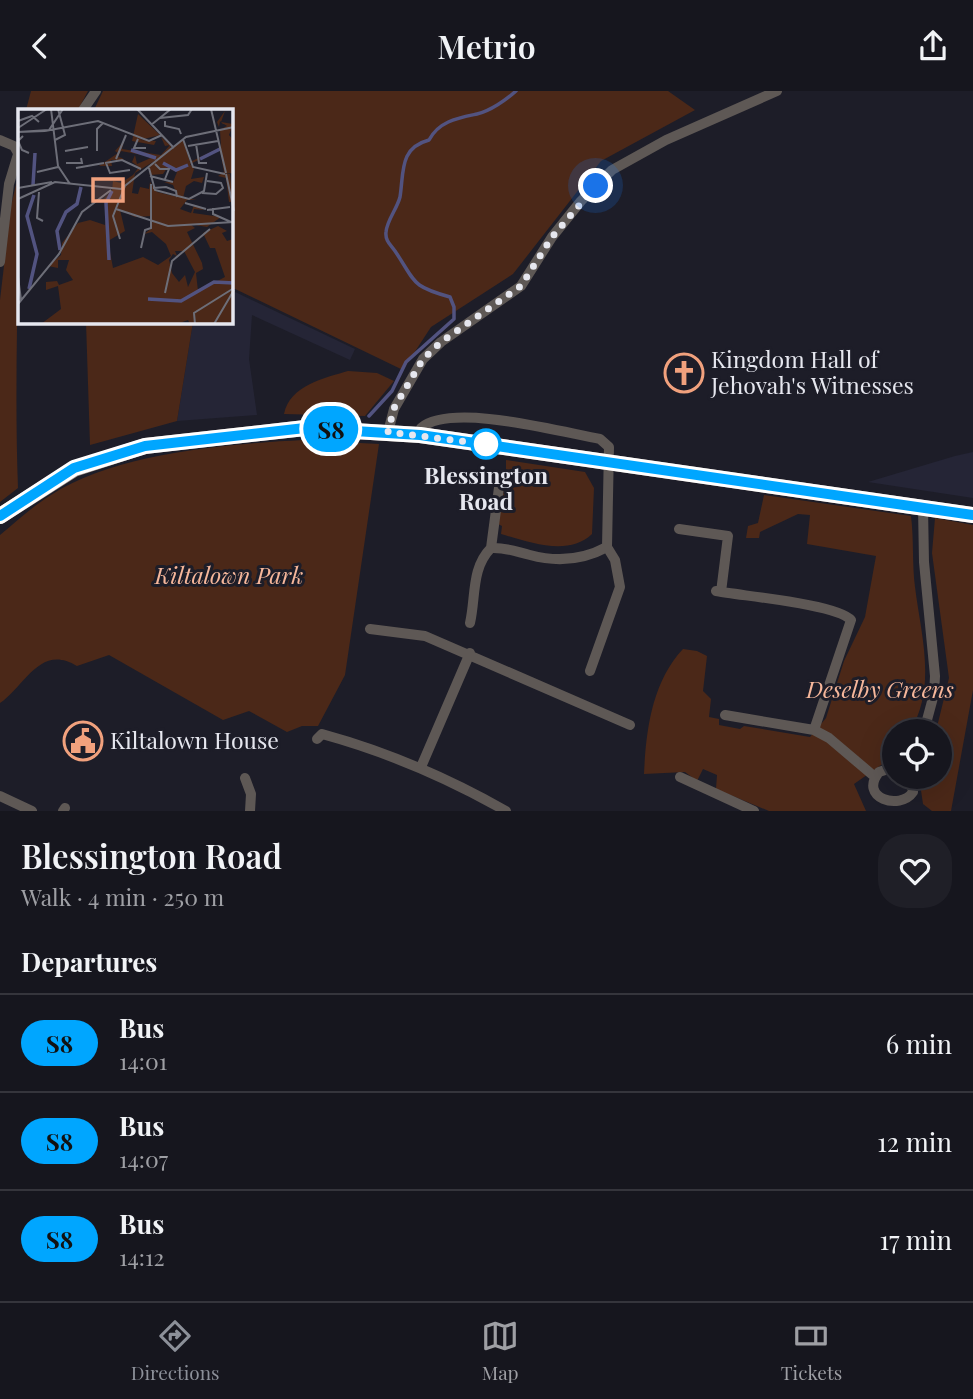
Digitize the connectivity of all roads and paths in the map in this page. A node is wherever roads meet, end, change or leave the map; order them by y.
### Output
1 (96, 91) edge
2 (777, 91) edge
3 (84, 109) edge
4 (0, 140) edge
5 (18, 151) edge
6 (18, 155) edge
7 (0, 262) edge
8 (388, 432) junction
9 (420, 435) junction
10 (608, 463) junction
11 (500, 480) dead end
12 (923, 507) junction
13 (973, 515) edge
14 (0, 516) edge
15 (680, 529) dead end
16 (607, 547) junction
17 (491, 548) junction
18 (470, 623) dead end
19 (370, 629) dead end
20 (470, 653) junction
21 (590, 671) dead end
22 (724, 715) dead end
23 (927, 719) edge
24 (630, 725) dead end
25 (814, 730) junction
26 (317, 739) dead end
27 (421, 767) junction
28 (882, 771) edge
29 (680, 777) dead end
30 (875, 777) junction
31 (245, 778) dead end
32 (912, 789) edge
33 (0, 796) edge
34 (910, 807) edge
35 (891, 809) edge
36 (32, 811) edge
37 (250, 811) edge
38 (506, 811) edge
39 (754, 811) edge

1 - 3 street
2 - 8 street
4 - 5 street
6 - 7 street
8 - 9 main road
8 - 14 main road
9 - 10 main road
9 - 10 street
10 - 12 main road
10 - 16 street
11 - 17 street
12 - 13 main road
12 - 23 street
15 - 25 street
16 - 17 street
16 - 21 street
17 - 18 street
19 - 20 street
20 - 24 street
20 - 27 street
22 - 25 street
25 - 30 street
26 - 27 street
27 - 38 street
28 - 30 street
29 - 39 street
30 - 35 street
31 - 37 street
32 - 34 street
33 - 36 street
34 - 35 street

